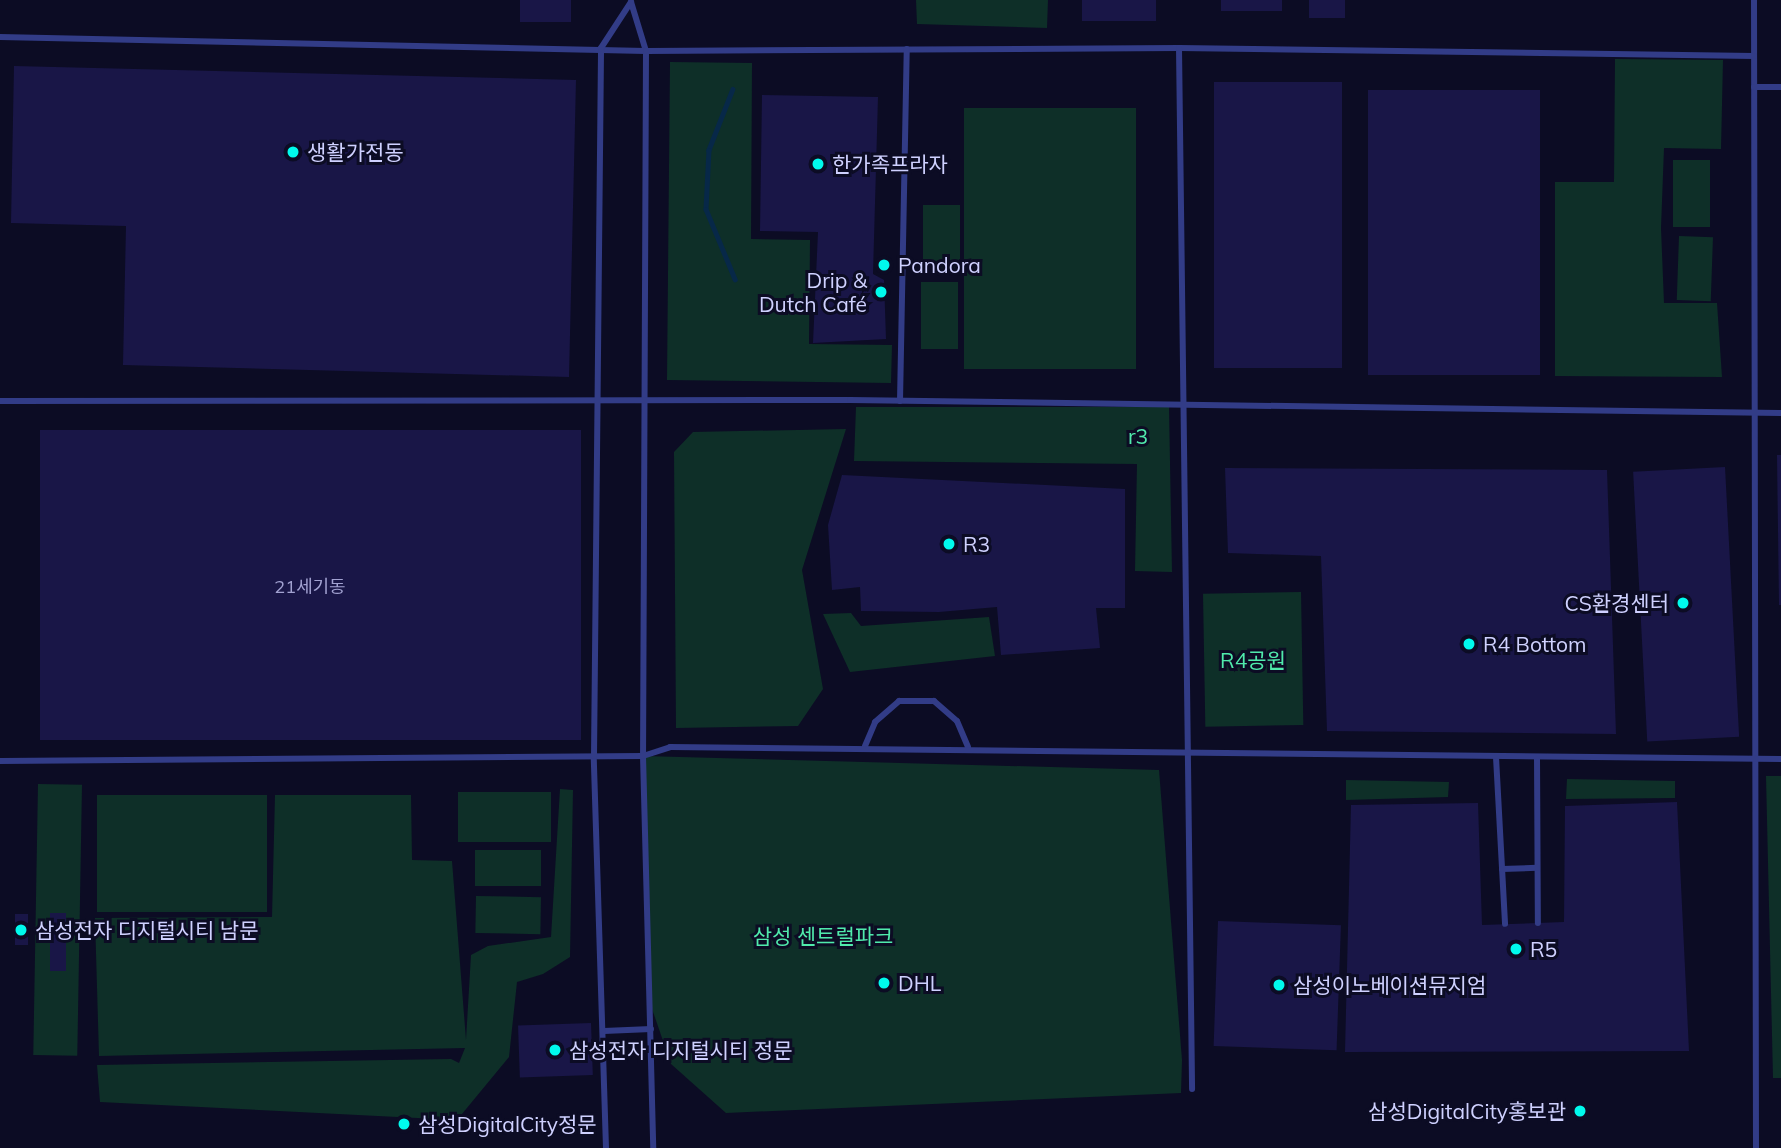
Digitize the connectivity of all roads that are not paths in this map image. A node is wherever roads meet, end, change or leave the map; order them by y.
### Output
1 (1754, 0) edge
2 (631, 1) edge
3 (0, 37) edge
4 (601, 48) junction
5 (1179, 48) junction
6 (907, 49) junction
7 (646, 51) junction
8 (1754, 56) junction
9 (1754, 87) junction
10 (1781, 87) edge
11 (641, 399) junction
12 (0, 401) edge
13 (594, 401) junction
14 (900, 401) junction
15 (1184, 403) junction
16 (1754, 412) junction
17 (1781, 412) edge
18 (865, 747) junction
19 (968, 747) junction
20 (1189, 752) junction
21 (594, 756) junction
22 (643, 756) junction
23 (1496, 757) junction
24 (1537, 757) junction
25 (1752, 759) junction
26 (1781, 759) edge
27 (0, 761) edge
28 (1537, 868) junction
29 (1502, 869) junction
30 (1538, 923) dead end
31 (1505, 924) dead end
32 (651, 1029) junction
33 (604, 1031) junction
34 (1192, 1088) dead end
35 (606, 1148) edge
36 (653, 1148) edge
37 (1756, 1148) edge

1 - 8 lane
2 - 4 lane
2 - 7 lane
3 - 4 lane
4 - 7 lane
4 - 13 lane
5 - 6 lane
5 - 8 lane
5 - 15 lane
6 - 7 lane
6 - 14 lane
7 - 11 lane
8 - 9 lane
9 - 10 lane
9 - 16 lane
11 - 13 lane
11 - 14 lane
11 - 22 lane
12 - 13 lane
13 - 21 lane
14 - 15 lane
15 - 16 lane
15 - 20 lane
16 - 17 lane
16 - 25 lane
18 - 19 lane
18 - 19 lane
18 - 22 lane
19 - 20 lane
20 - 23 lane
20 - 34 lane
21 - 22 lane
21 - 27 lane
21 - 33 lane
22 - 32 lane
23 - 24 lane
23 - 29 lane
24 - 25 lane
24 - 28 lane
25 - 26 lane
25 - 37 lane
28 - 29 lane
28 - 30 lane
29 - 31 lane
32 - 33 lane
32 - 36 lane
33 - 35 lane

